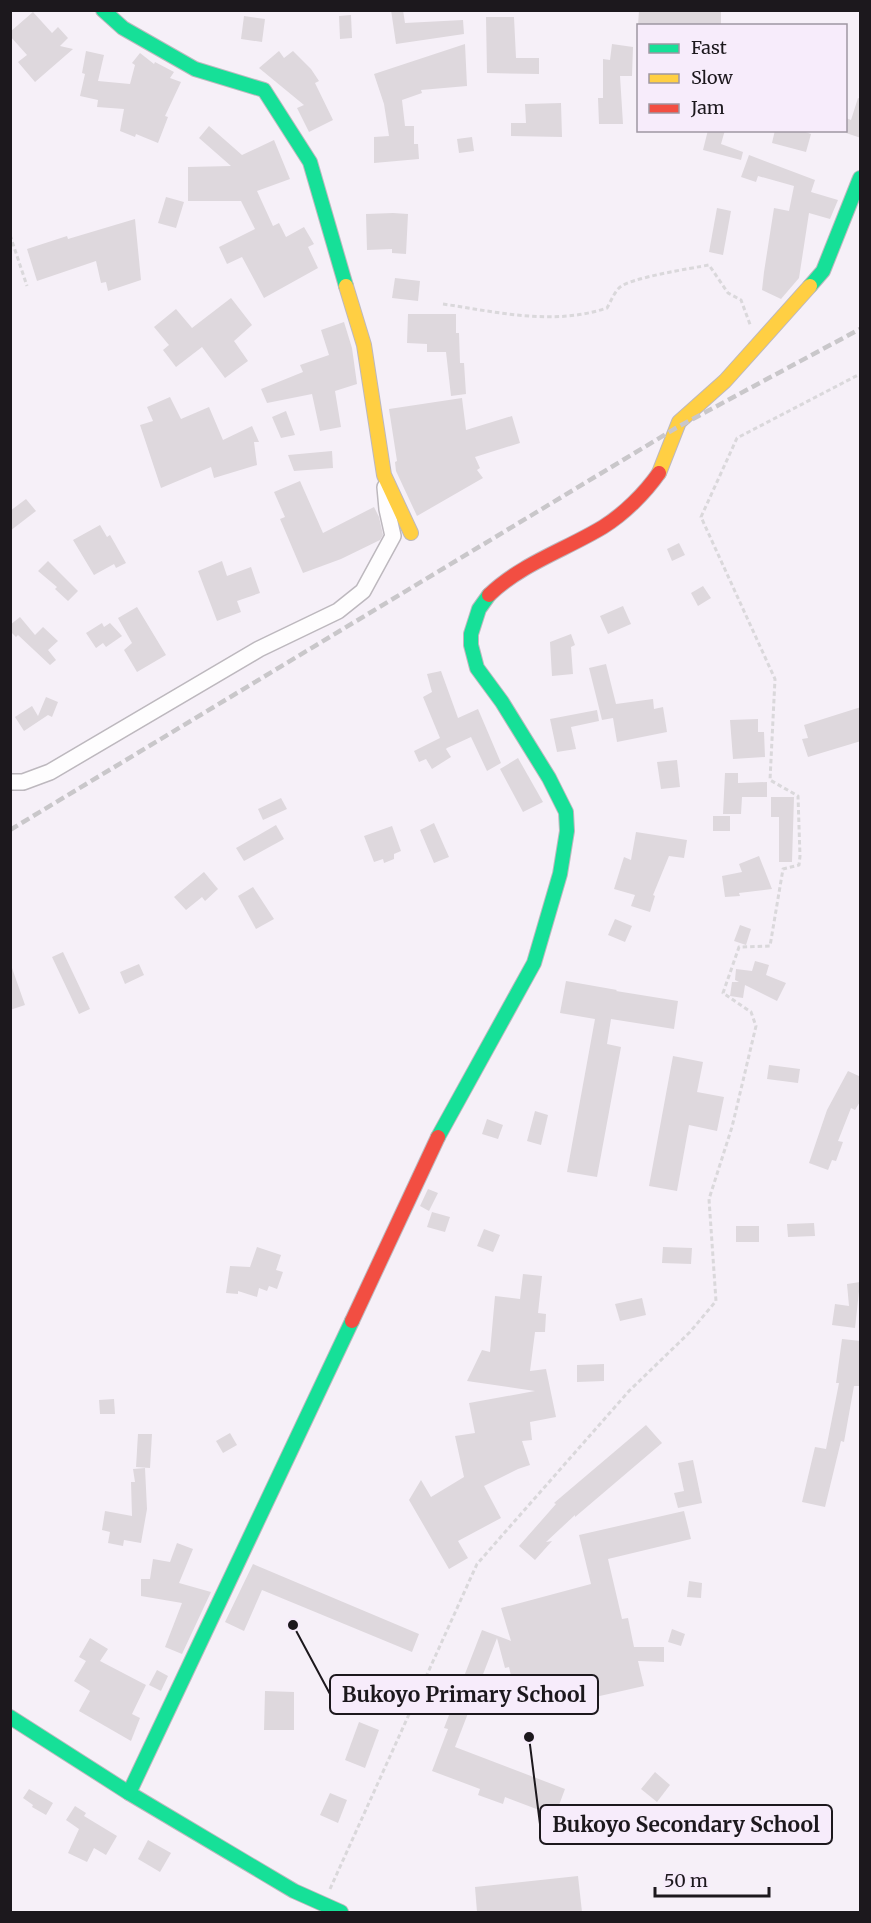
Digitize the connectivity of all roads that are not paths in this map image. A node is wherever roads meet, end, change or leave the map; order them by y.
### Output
1 (103, 10) edge
2 (861, 178) edge
3 (384, 475) junction
4 (411, 533) dead end
5 (10, 782) edge
6 (10, 1717) edge
7 (129, 1792) junction
8 (340, 1912) edge

1 - 3 street
2 - 7 street
3 - 4 street
3 - 5 street
6 - 7 street
7 - 8 street

